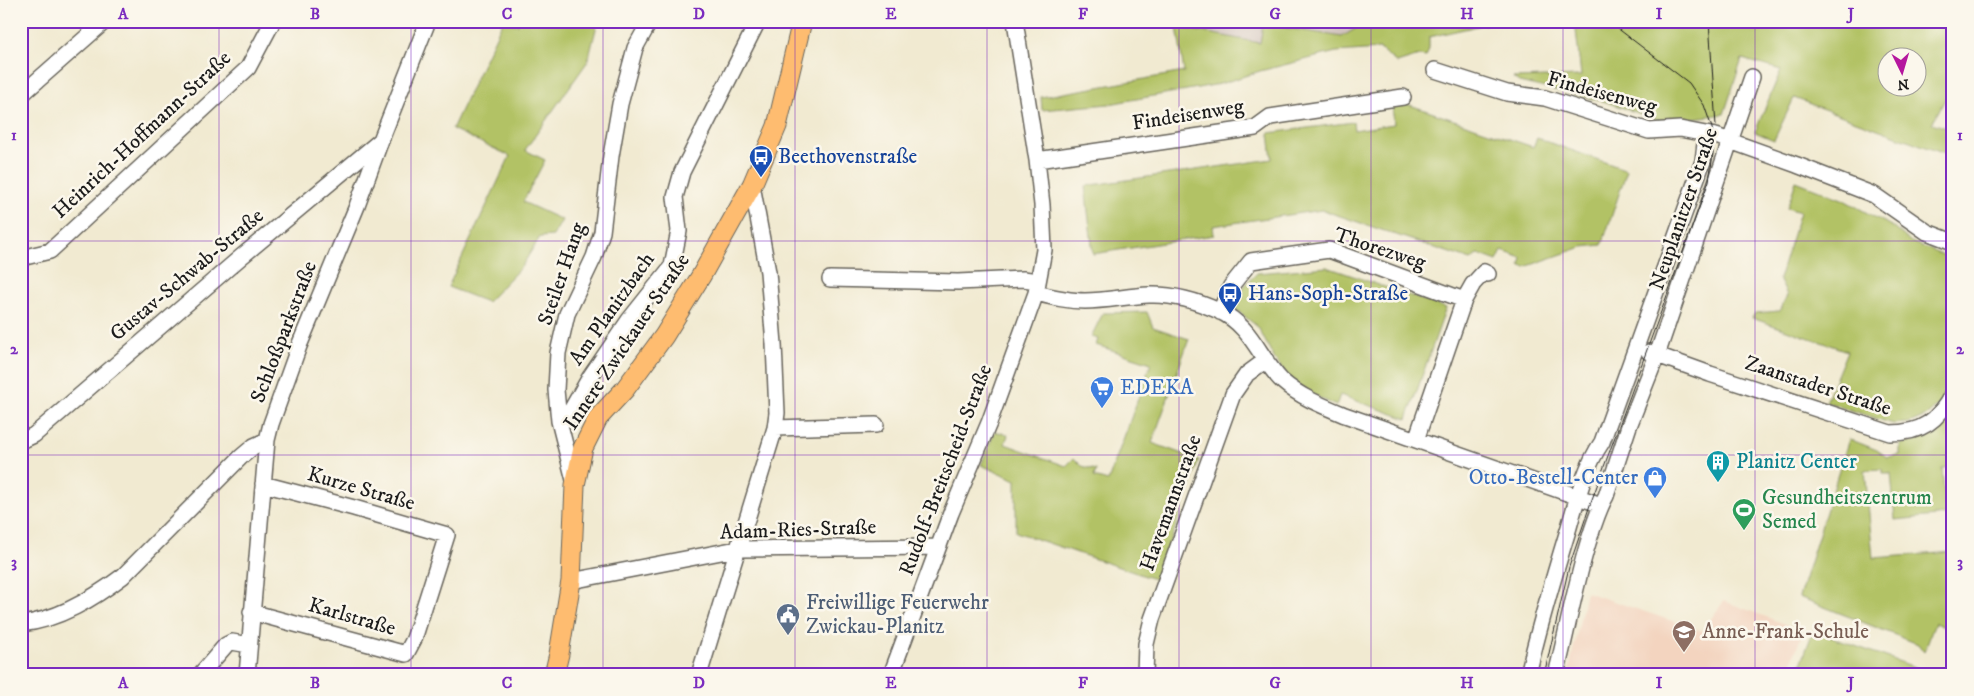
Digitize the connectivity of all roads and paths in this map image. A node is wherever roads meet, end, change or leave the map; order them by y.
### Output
1 (105, 21) edge
2 (273, 21) edge
3 (428, 21) edge
4 (650, 21) edge
5 (758, 21) edge
6 (802, 21) edge
7 (1015, 21) edge
8 (1435, 70) dead end
9 (1752, 77) dead end
10 (21, 95) edge
11 (1403, 97) dead end
12 (1706, 135) junction
13 (381, 140) junction
14 (1729, 142) junction
15 (1037, 160) junction
16 (752, 185) junction
17 (1953, 242) edge
18 (21, 258) edge
19 (1488, 274) dead end
20 (830, 279) dead end
21 (1037, 287) junction
22 (1464, 300) junction
23 (1220, 312) junction
24 (1636, 348) junction
25 (1657, 355) junction
26 (1266, 360) junction
27 (1953, 393) edge
28 (559, 421) junction
29 (876, 424) dead end
30 (775, 428) junction
31 (267, 440) junction
32 (1416, 440) junction
33 (21, 441) edge
34 (263, 484) junction
35 (575, 485) junction
36 (1578, 497) junction
37 (1601, 505) junction
38 (447, 535) joint
39 (938, 548) junction
40 (737, 549) junction
41 (571, 581) junction
42 (251, 612) junction
43 (21, 624) edge
44 (249, 645) junction
45 (200, 675) edge
46 (247, 675) edge
47 (554, 675) edge
48 (699, 675) edge
49 (891, 675) edge
50 (1144, 675) edge
51 (1528, 675) edge
52 (1556, 675) edge

1 - 10 street
2 - 18 street, Heinrich-Hoffmann-Straße
3 - 13 street, Schloßparkstraße
4 - 28 street, Steiler Hang
5 - 28 street, Am Planitzbach
6 - 16 main road, Innere Zwickauer Straße
7 - 15 street, Rudolf-Breitscheid-Straße
8 - 12 street, Findeisenweg
9 - 14 street, Neuplanitzer Straße
11 - 15 street, Findeisenweg
12 - 14 street, Findeisenweg
12 - 24 street, Neuplanitzer Straße
13 - 31 street, Schloßparkstraße
13 - 33 street, Gustav-Schwab-Straße
14 - 17 street
14 - 25 street, Neuplanitzer Straße
15 - 21 street, Rudolf-Breitscheid-Straße
16 - 30 street
16 - 35 main road, Innere Zwickauer Straße
19 - 22 street
20 - 21 street
21 - 23 street
21 - 39 street, Rudolf-Breitscheid-Straße
22 - 23 street, Thorezweg
22 - 32 street
23 - 26 street
24 - 25 street
24 - 36 street, Neuplanitzer Straße
25 - 27 street, Zaanstader Straße
25 - 37 street, Neuplanitzer Straße
26 - 32 street
26 - 50 street, Havemannstraße
28 - 35 street, Steiler Hang
29 - 30 street
30 - 40 street
31 - 34 street, Schloßparkstraße
31 - 43 street
32 - 36 street
34 - 38 street, Kurze Straße
34 - 42 street, Schloßparkstraße
35 - 41 main road, Innere Zwickauer Straße
36 - 37 street
36 - 51 street, Neuplanitzer Straße
37 - 52 street, Neuplanitzer Straße
38 - 42 street, Karlstraße
39 - 40 street, Adam-Ries-Straße
39 - 49 street, Rudolf-Breitscheid-Straße
40 - 41 street, Adam-Ries-Straße
40 - 48 street
41 - 47 main road, Innere Zwickauer Straße
42 - 44 street, Schloßparkstraße
44 - 45 street
44 - 46 street, Schloßparkstraße

